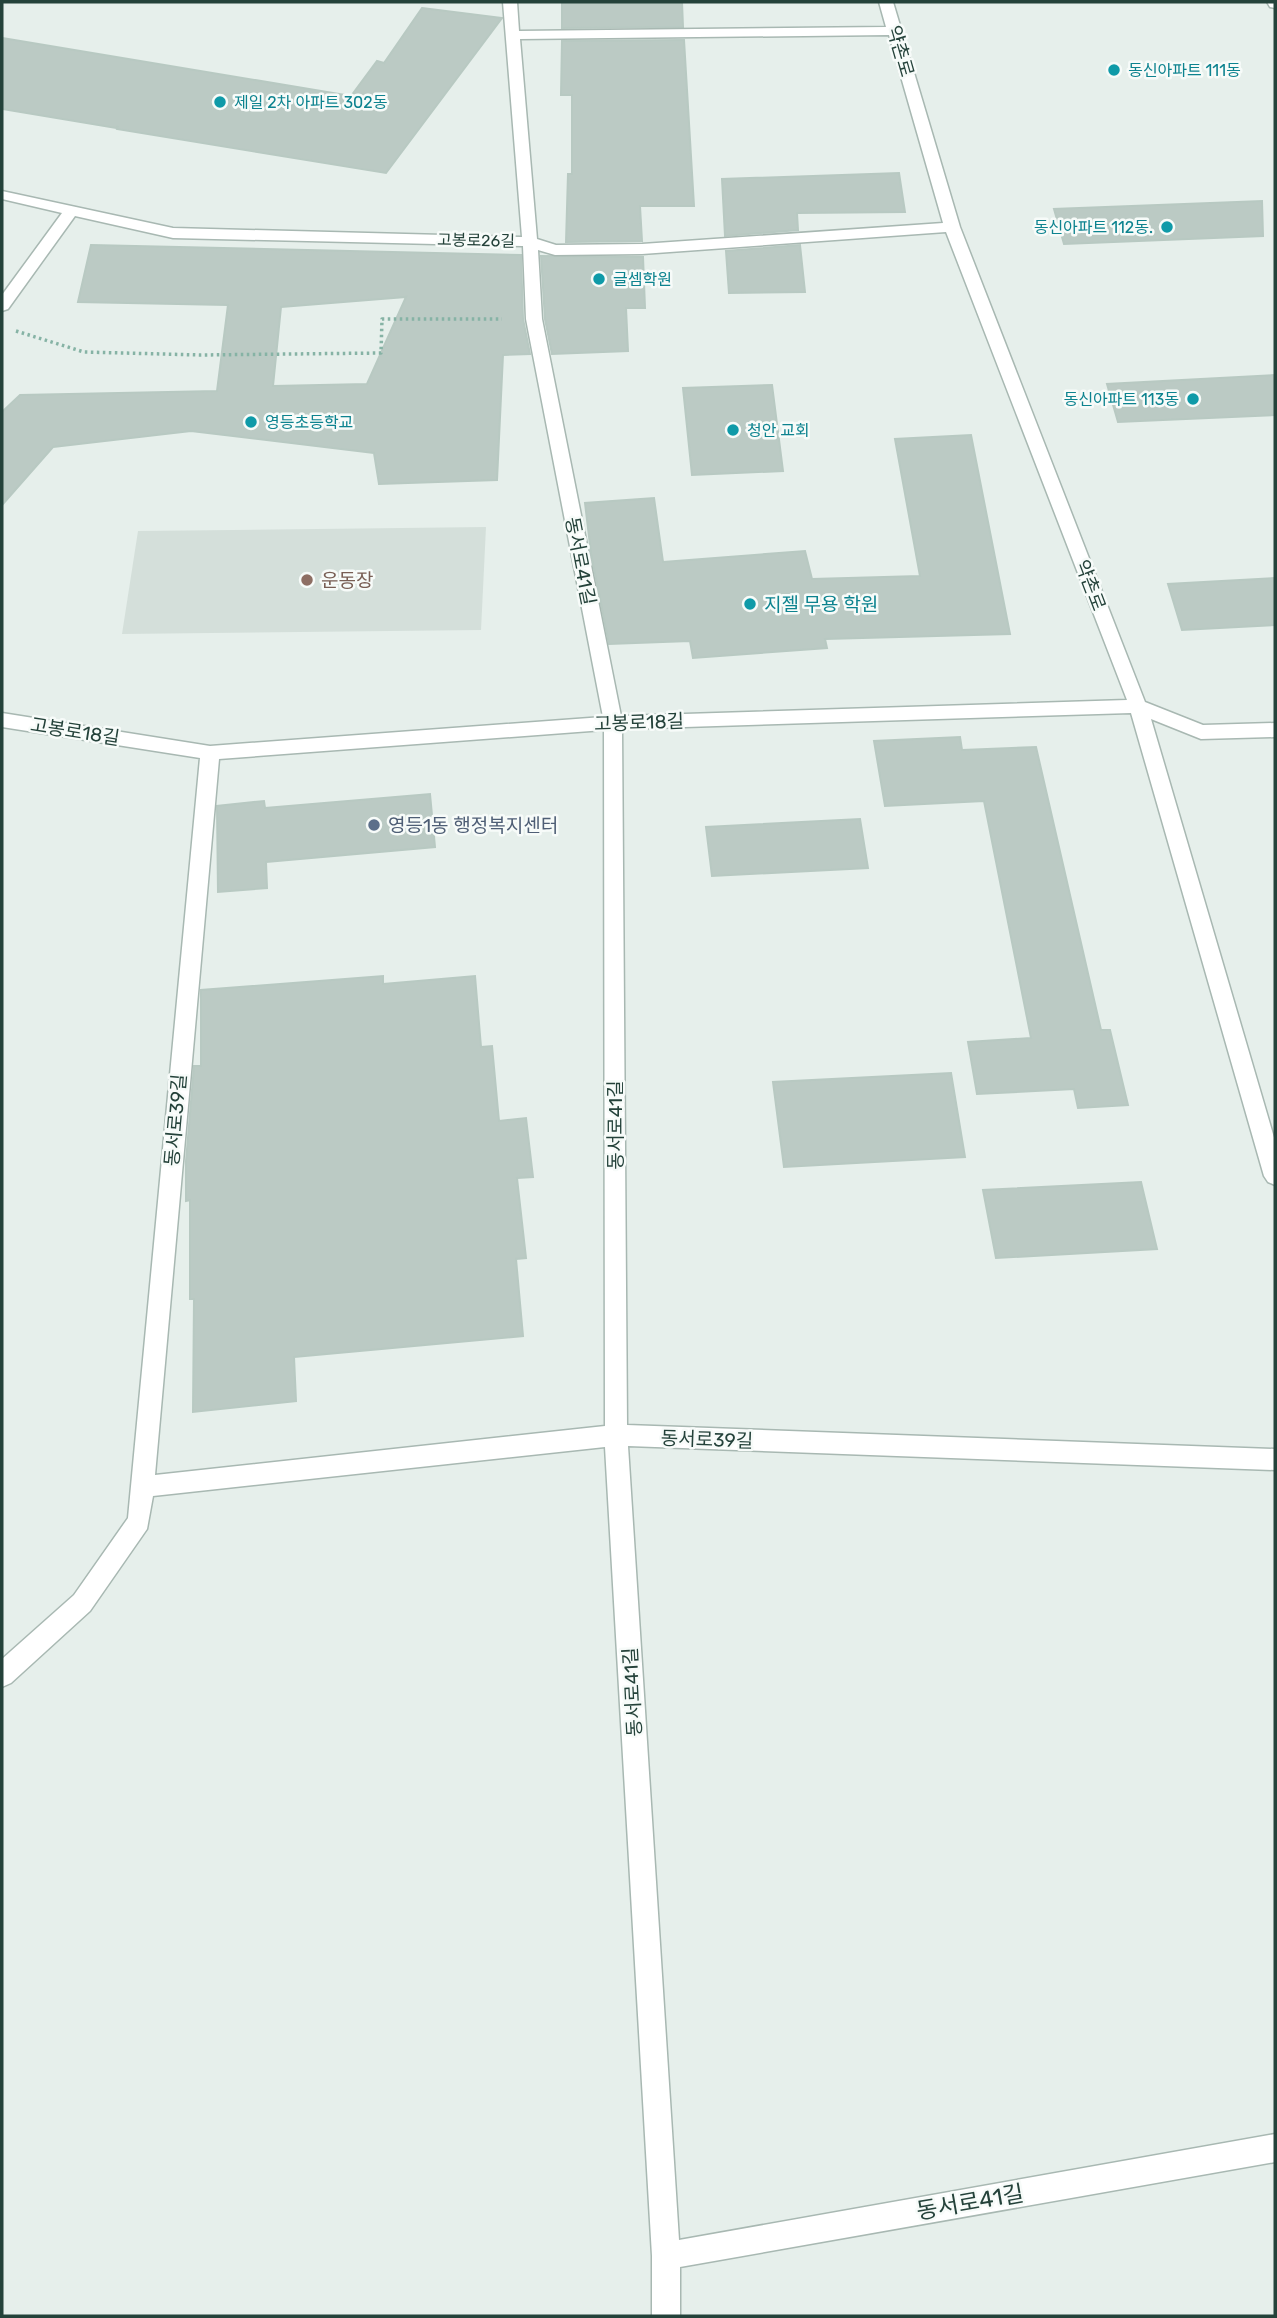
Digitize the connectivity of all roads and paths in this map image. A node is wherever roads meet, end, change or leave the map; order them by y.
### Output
1 (510, 2) edge
2 (886, 2) edge
3 (896, 31) junction
4 (513, 35) junction
5 (2, 195) edge
6 (71, 211) junction
7 (952, 227) junction
8 (530, 242) junction
9 (2, 306) edge
10 (534, 319) junction
11 (14, 330) dead end
12 (1138, 706) junction
13 (2, 720) edge
14 (613, 723) junction
15 (1275, 730) edge
16 (210, 753) junction
17 (1275, 1176) edge
18 (616, 1435) junction
19 (1275, 1459) edge
20 (141, 1487) junction
21 (2, 1675) edge
22 (1275, 2148) edge
23 (666, 2256) junction
24 (666, 2316) edge

1 - 4 street, 동서로41길
2 - 3 street, 약촌로
3 - 4 street
3 - 7 street, 약촌로
4 - 8 street, 동서로41길
5 - 6 street, 고봉로26길
6 - 8 street, 고봉로26길
6 - 9 street
7 - 8 street, 고봉로26길
7 - 12 street, 약촌로
8 - 10 street, 동서로41길
10 - 11 path
10 - 14 street, 동서로41길
12 - 14 street, 고봉로18길
12 - 15 street, 고봉로18길
12 - 17 street, 약촌로
13 - 16 street, 고봉로18길
14 - 16 street, 고봉로18길
14 - 18 street, 동서로41길
16 - 20 street, 동서로39길
18 - 19 street, 동서로39길
18 - 20 street, 동서로39길
18 - 23 street, 동서로41길
20 - 21 street, 동서로39길
22 - 23 street, 동서로41길
23 - 24 street, 동서로41길

